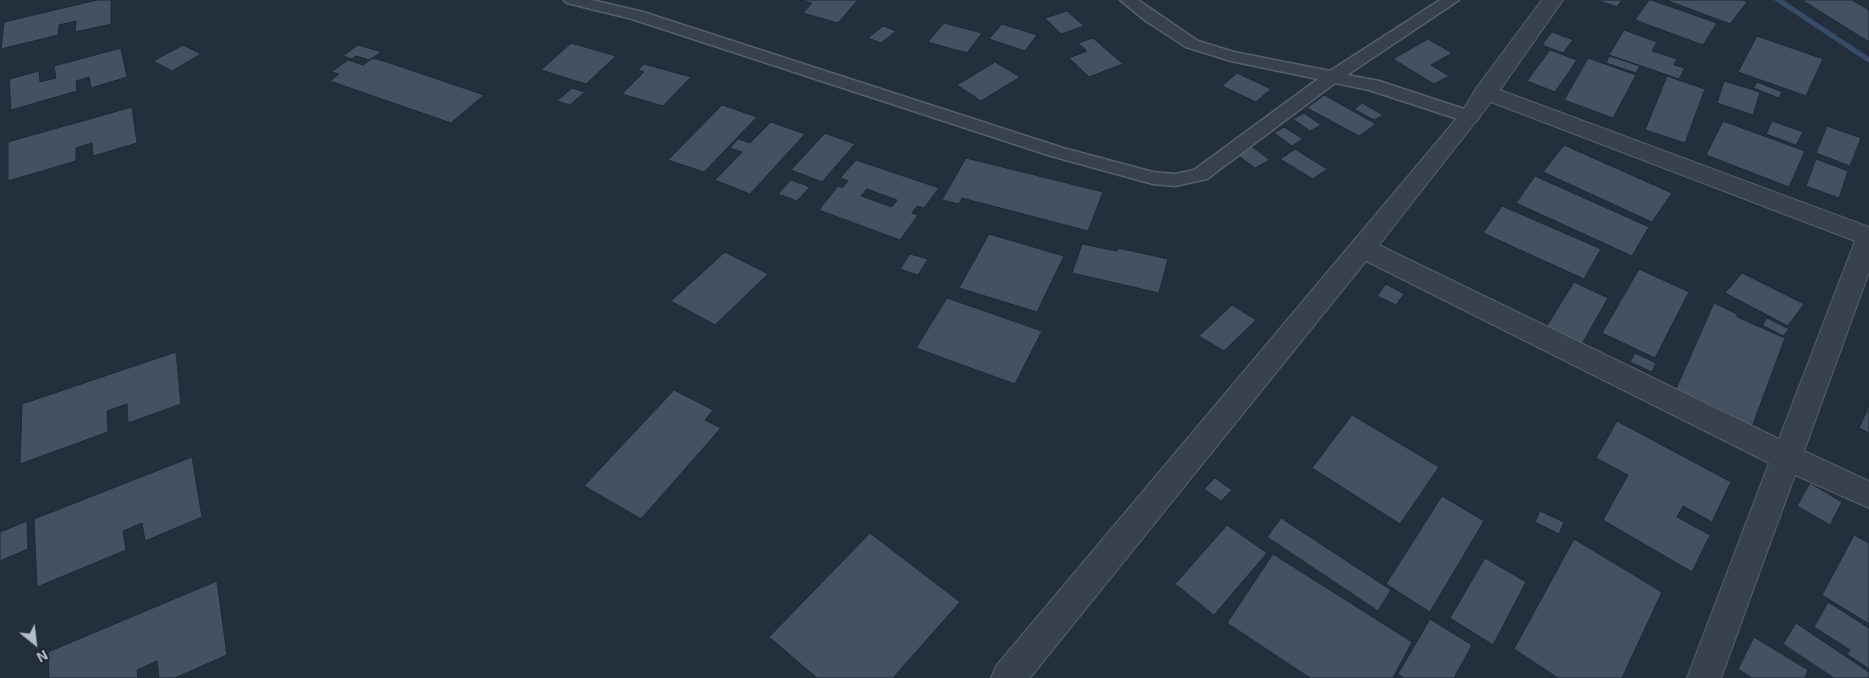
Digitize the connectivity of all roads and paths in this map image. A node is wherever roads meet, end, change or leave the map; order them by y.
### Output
1 (572, 0) edge
2 (1128, 0) edge
3 (1451, 0) edge
4 (1554, 0) edge
5 (1332, 77) junction
6 (1485, 92) junction
7 (1470, 116) junction
8 (1869, 237) edge
9 (1362, 248) junction
10 (1788, 458) junction
11 (1869, 495) edge
12 (1008, 678) edge
13 (1704, 678) edge

1 - 5 lane
2 - 5 lane
3 - 5 lane
4 - 6 street
5 - 7 lane
6 - 7 street
6 - 8 street
7 - 9 street
8 - 10 street
9 - 10 street
9 - 12 street
10 - 11 street
10 - 13 street

